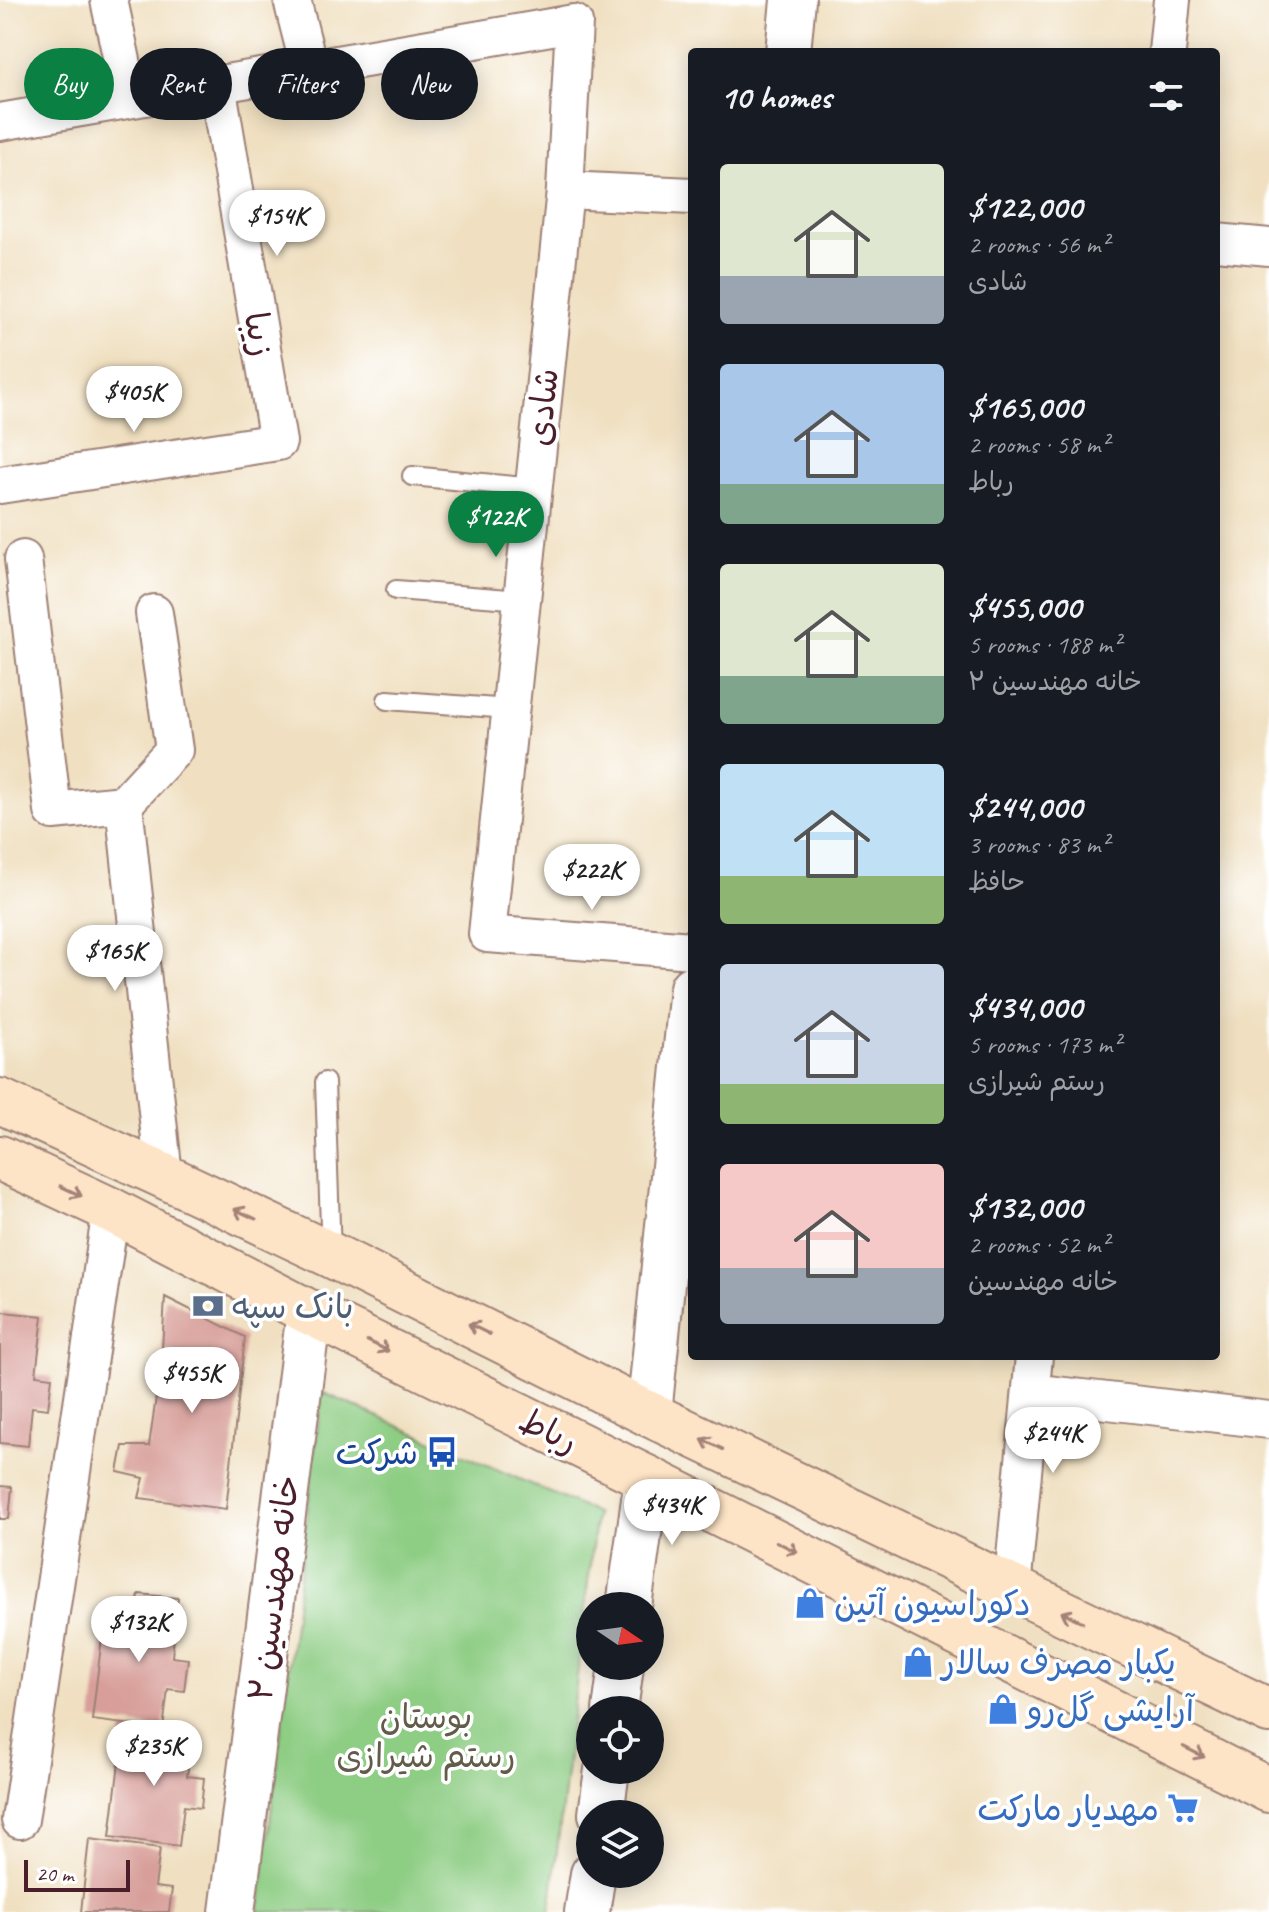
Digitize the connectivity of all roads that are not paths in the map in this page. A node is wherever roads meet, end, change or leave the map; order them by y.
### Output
1 (109, 0) edge
2 (292, 0) edge
3 (793, 0) edge
4 (1172, 0) edge
5 (304, 48) edge
6 (788, 48) edge
7 (1167, 48) edge
8 (365, 58) edge
9 (130, 98) joint
10 (223, 120) edge
11 (0, 122) edge
12 (565, 190) junction
13 (688, 196) edge
14 (1220, 242) edge
15 (1269, 247) edge
16 (412, 476) dead end
17 (0, 485) edge
18 (534, 488) junction
19 (23, 559) dead end
20 (396, 590) dead end
21 (522, 600) junction
22 (154, 613) dead end
23 (387, 700) dead end
24 (510, 709) junction
25 (124, 804) junction
26 (688, 950) edge
27 (688, 1028) edge
28 (325, 1082) dead end
29 (0, 1101) edge
30 (0, 1158) edge
31 (164, 1176) junction
32 (111, 1210) junction
33 (331, 1255) junction
34 (309, 1312) junction
35 (1034, 1360) edge
36 (1031, 1392) junction
37 (649, 1414) junction
38 (1269, 1420) edge
39 (647, 1478) junction
40 (1012, 1589) junction
41 (631, 1592) edge
42 (1269, 1711) edge
43 (1269, 1790) edge
44 (20, 1820) dead end
45 (591, 1888) edge
46 (232, 1912) edge
47 (587, 1912) edge

1 - 9 street
2 - 5 street
3 - 6 street
4 - 7 street
8 - 12 street, شادی
9 - 11 street
10 - 17 street, زیبا
12 - 13 street
12 - 18 street, شادی
14 - 15 street
16 - 18 lane
18 - 21 street, شادی
19 - 25 street
20 - 21 lane
21 - 24 street, شادی
22 - 25 street
23 - 24 lane
24 - 26 street, شادی
25 - 31 street
27 - 37 street
28 - 33 lane
29 - 31 main road, رباط
30 -> 32 main road, رباط
33 -> 31 main road, رباط
32 - 34 main road, رباط
32 - 44 street
37 -> 33 main road, رباط
34 -> 39 main road, رباط
34 - 46 street, خانه مهندسین ۲
35 - 36 street
36 - 38 street
36 - 40 street
40 -> 37 main road, رباط
39 - 41 street
39 -> 43 main road, رباط
42 -> 40 main road, رباط
45 - 47 street

